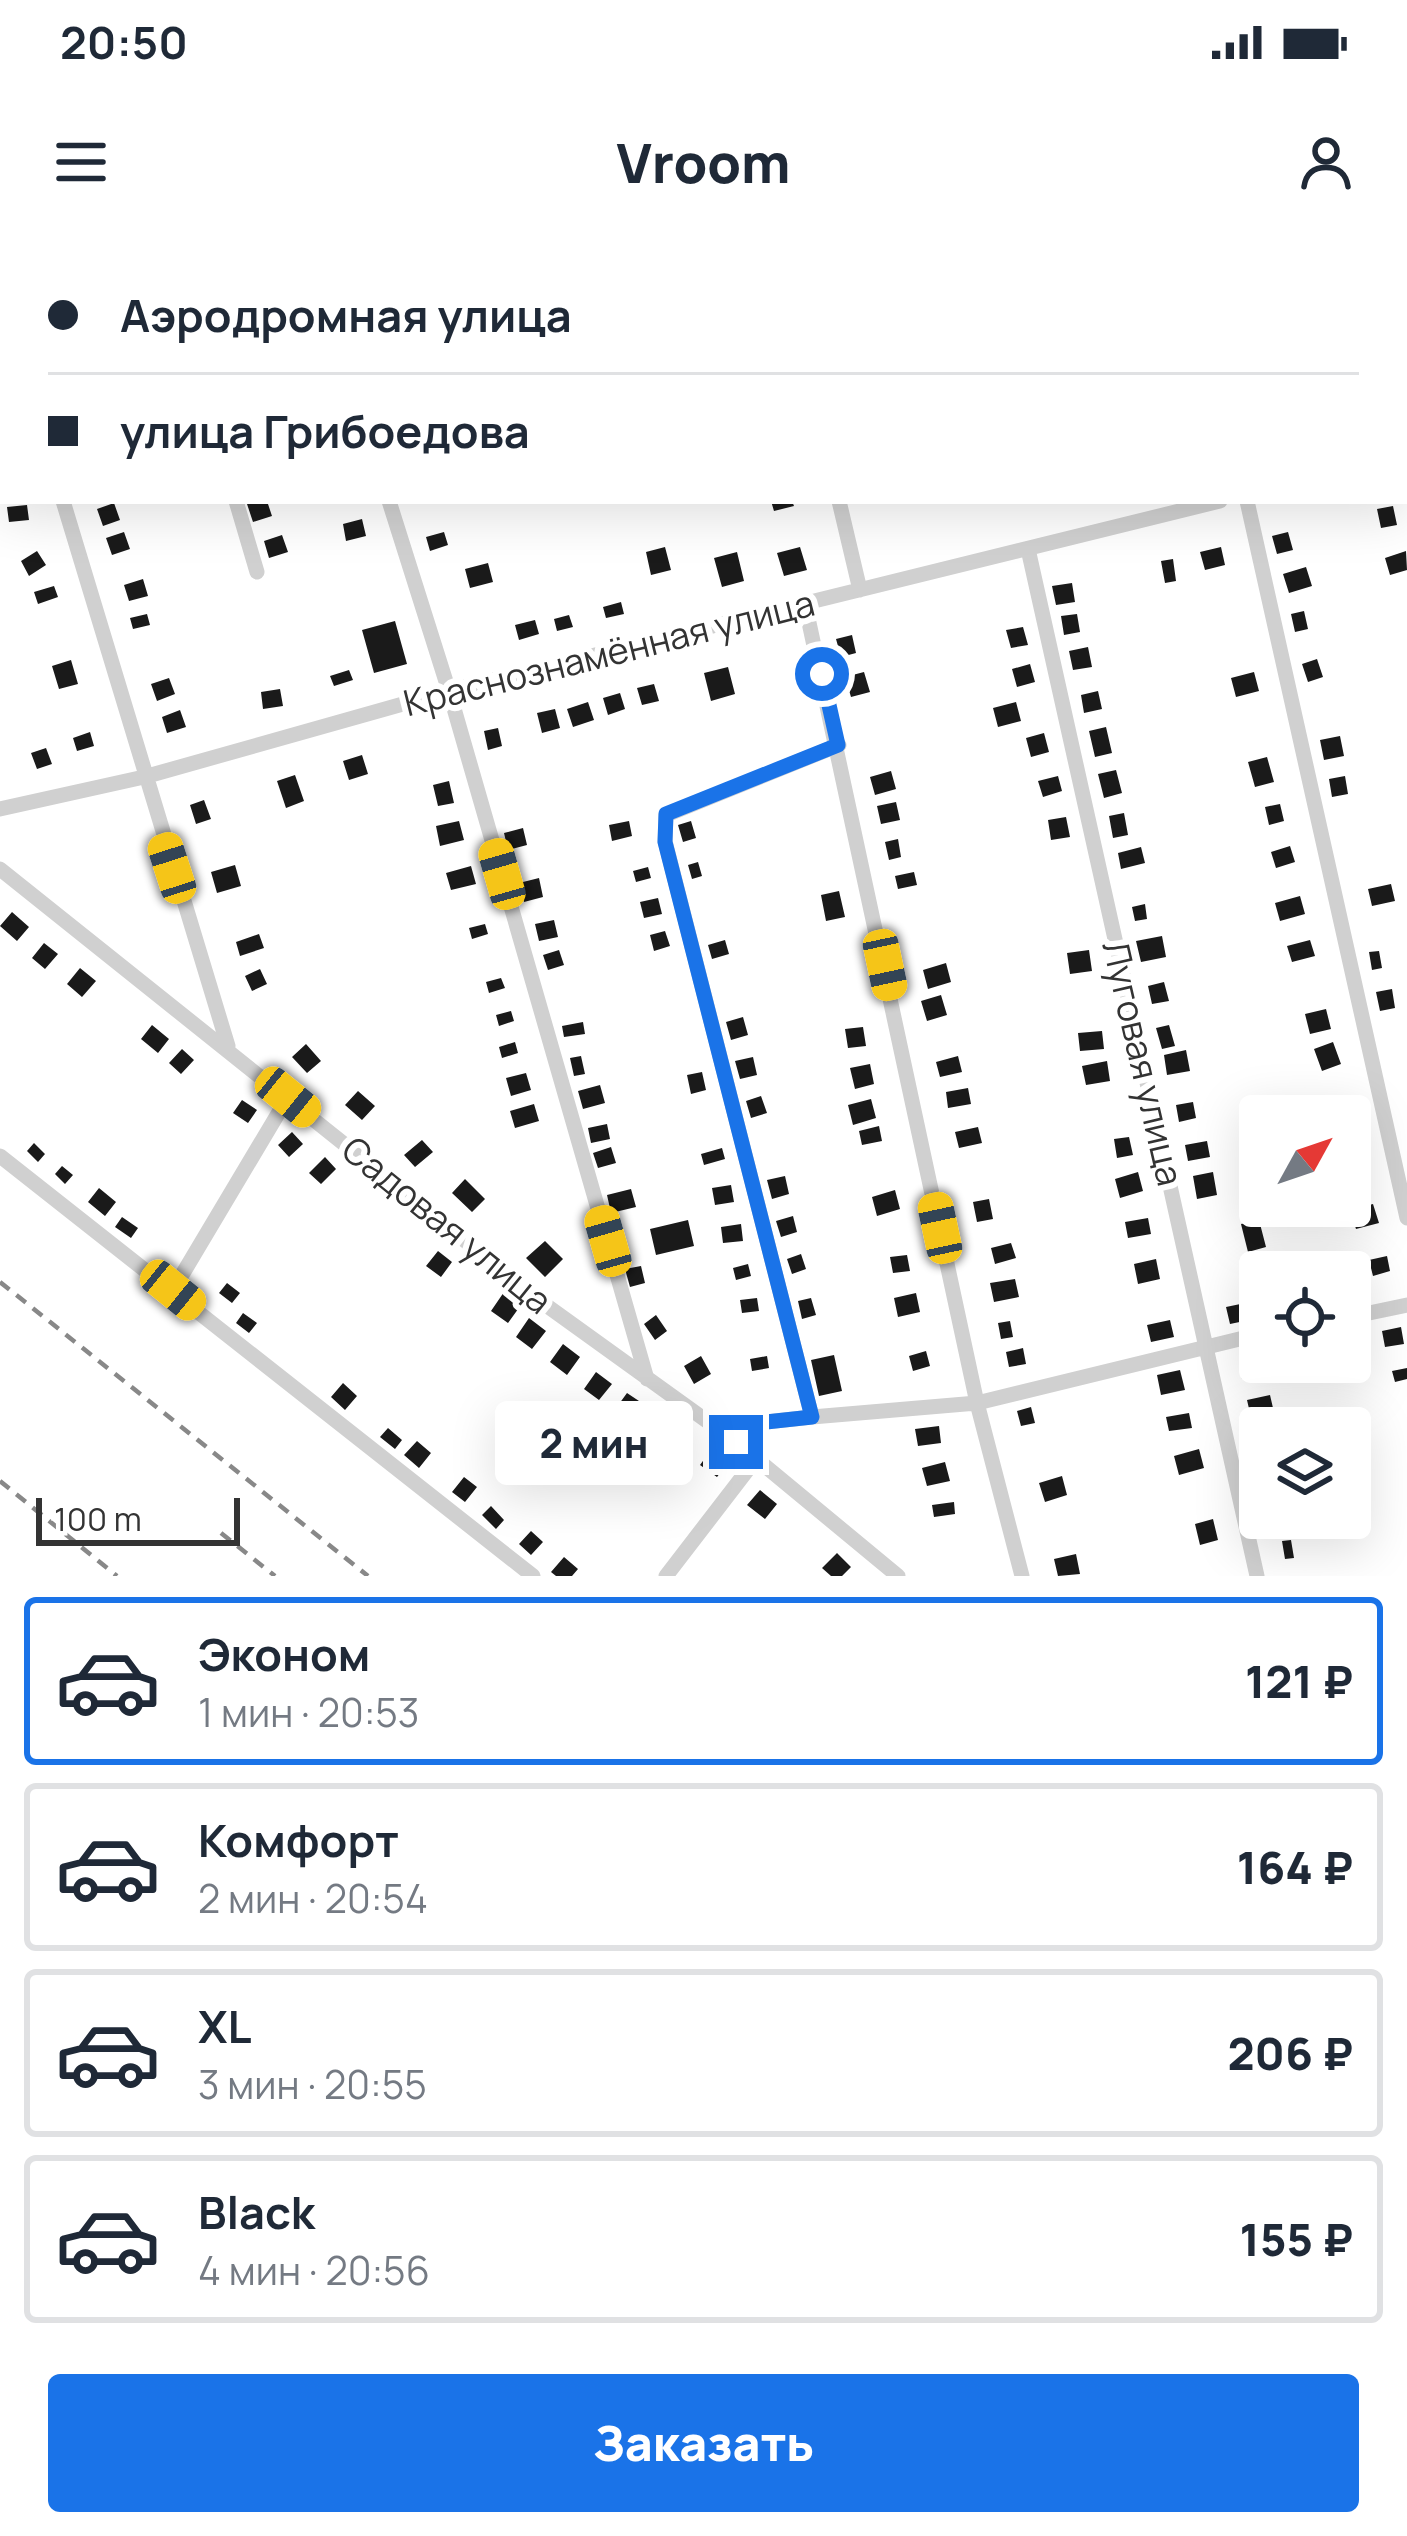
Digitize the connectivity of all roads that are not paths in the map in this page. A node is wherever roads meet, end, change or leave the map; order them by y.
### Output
1 (64, 504) edge
2 (237, 504) edge
3 (390, 504) edge
4 (840, 504) edge
5 (1208, 504) edge
6 (1247, 504) edge
7 (1028, 549) junction
8 (257, 572) dead end
9 (860, 590) junction
10 (805, 604) junction
11 (449, 691) junction
12 (838, 745) junction
13 (144, 777) junction
14 (0, 808) edge
15 (0, 869) edge
16 (229, 1049) junction
17 (288, 1097) junction
18 (0, 1156) edge
19 (1407, 1219) edge
20 (173, 1290) junction
21 (1407, 1305) edge
22 (1371, 1312) edge
23 (1239, 1338) edge
24 (1206, 1345) junction
25 (647, 1379) junction
26 (977, 1403) junction
27 (812, 1417) junction
28 (736, 1442) junction
29 (756, 1459) junction
30 (533, 1576) edge
31 (666, 1576) edge
32 (898, 1576) edge
33 (1022, 1576) edge
34 (1257, 1576) edge

1 - 13 street
2 - 8 street
3 - 11 street
4 - 9 street
5 - 7 street, Краснознамённая улица
6 - 19 street
7 - 9 street, Краснознамённая улица
7 - 24 street, Луговая улица
9 - 10 street, Краснознамённая улица
10 - 11 street, Краснознамённая улица
10 - 12 street
11 - 13 street, Краснознамённая улица
11 - 25 street
12 - 26 street
12 - 27 street
13 - 14 street, Краснознамённая улица
13 - 16 street
15 - 16 street, Садовая улица
16 - 17 street, Садовая улица
17 - 20 street
17 - 25 street, Садовая улица
18 - 20 street
20 - 30 street
21 - 22 street
23 - 24 street
24 - 26 street
24 - 34 street, Луговая улица
25 - 28 street, Садовая улица
26 - 27 street
26 - 33 street
27 - 28 street
28 - 29 street, Садовая улица
29 - 31 street
29 - 32 street, Садовая улица

